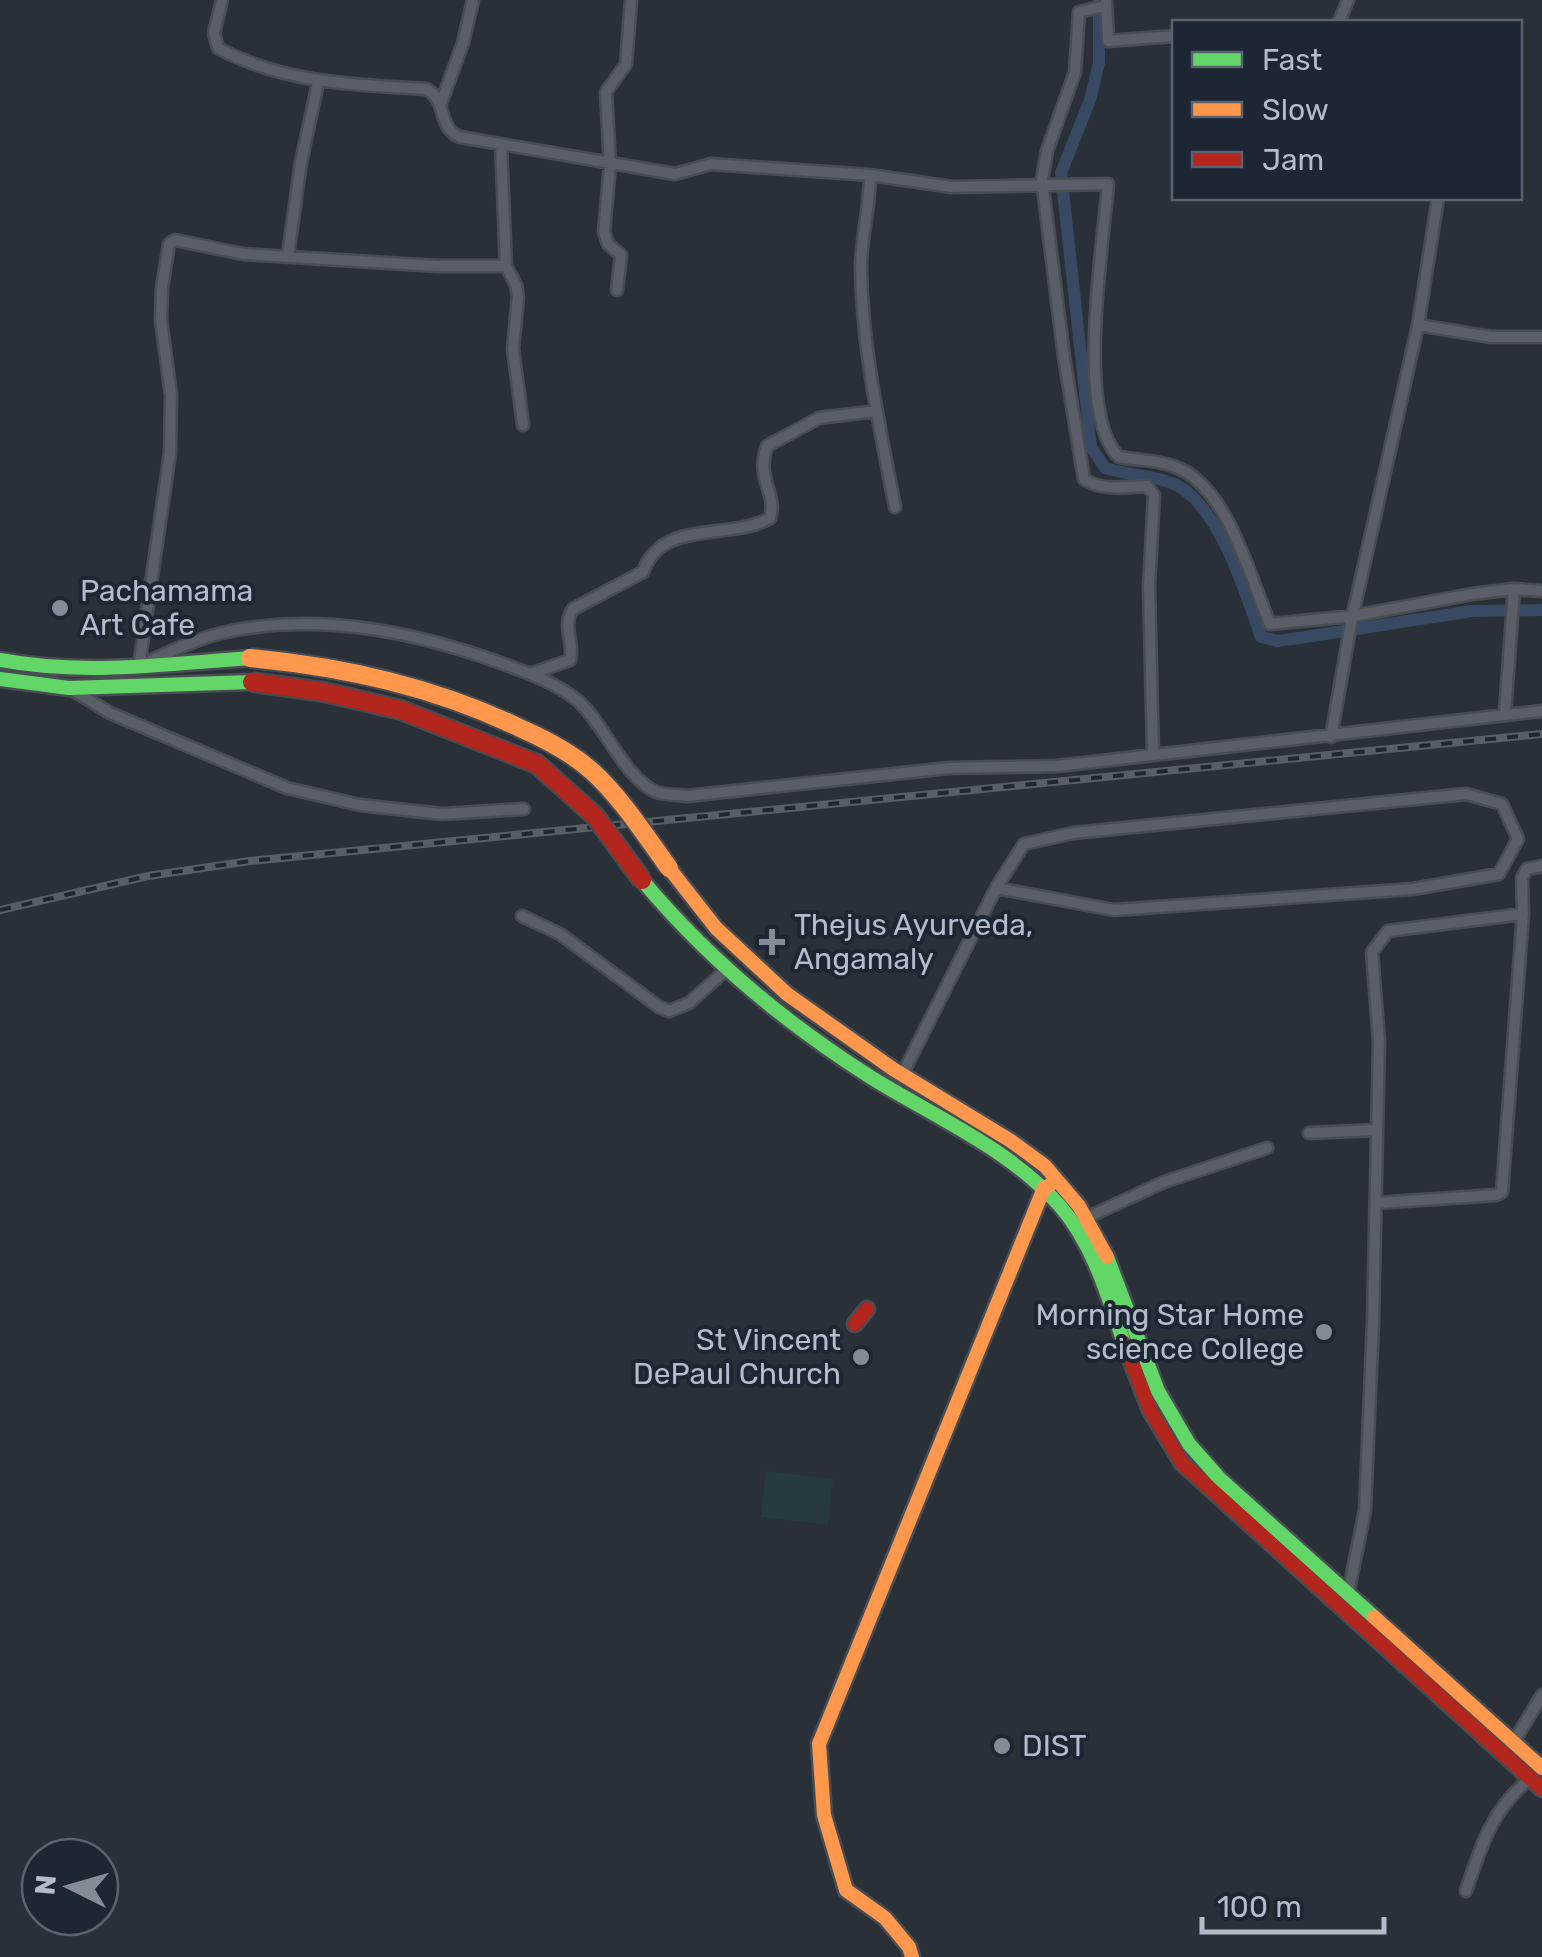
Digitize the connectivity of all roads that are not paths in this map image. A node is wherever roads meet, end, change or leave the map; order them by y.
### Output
1 (222, 0) edge
2 (473, 0) edge
3 (631, 0) edge
4 (1100, 6) edge
5 (1172, 36) edge
6 (318, 82) junction
7 (441, 103) junction
8 (501, 144) junction
9 (610, 165) junction
10 (870, 176) junction
11 (1043, 184) junction
12 (1438, 200) edge
13 (288, 256) junction
14 (506, 266) junction
15 (617, 290) dead end
16 (1418, 325) junction
17 (1542, 337) edge
18 (876, 411) junction
19 (524, 426) dead end
20 (895, 507) dead end
21 (1514, 589) junction
22 (1542, 591) edge
23 (1352, 619) junction
24 (0, 660) edge
25 (138, 666) junction
26 (529, 674) junction
27 (0, 679) edge
28 (70, 688) junction
29 (1542, 710) edge
30 (1504, 713) junction
31 (1330, 737) junction
32 (1153, 754) junction
33 (524, 809) dead end
34 (1542, 866) edge
35 (996, 888) junction
36 (1523, 914) junction
37 (522, 916) dead end
38 (715, 927) junction
39 (692, 940) junction
40 (726, 970) junction
41 (902, 1075) junction
42 (1376, 1130) junction
43 (1309, 1133) dead end
44 (1266, 1148) dead end
45 (1052, 1184) junction
46 (1376, 1203) junction
47 (1088, 1217) junction
48 (1348, 1594) junction
49 (1542, 1695) edge
50 (1513, 1743) junction
51 (1538, 1778) edge
52 (1466, 1891) dead end
53 (912, 1957) edge

1 - 6 street
2 - 7 street
3 - 9 street
4 - 5 street
4 - 11 street
6 - 7 street
6 - 13 street
7 - 8 street
8 - 9 street
8 - 14 street
9 - 10 street
9 - 15 street
10 - 11 street
10 - 18 street
11 - 23 street
11 - 32 street
12 - 16 street
13 - 14 street
13 - 25 street
14 - 19 street
16 - 17 street
16 - 23 street
18 - 20 street
18 - 26 street
21 - 22 street
21 - 23 street
21 - 30 street
23 - 31 street
24 - 25 main road
25 - 26 street
25 - 38 main road, bridge
26 - 32 street
27 - 28 main road
28 - 33 street
28 - 39 main road, bridge
29 - 30 street
30 - 31 street
31 - 32 street
34 - 36 street
35 - 35 street
35 - 41 street
36 - 42 street
36 - 46 street
37 - 40 street
38 - 39 main road
38 - 41 main road
39 - 40 main road
40 - 45 main road
41 - 45 main road
42 - 43 street
42 - 46 street
44 - 47 street
45 - 47 main road
45 - 51 main road
45 - 53 main road
46 - 48 street
47 - 48 main road
48 - 50 main road
49 - 50 street
50 - 51 main road
51 - 52 street

